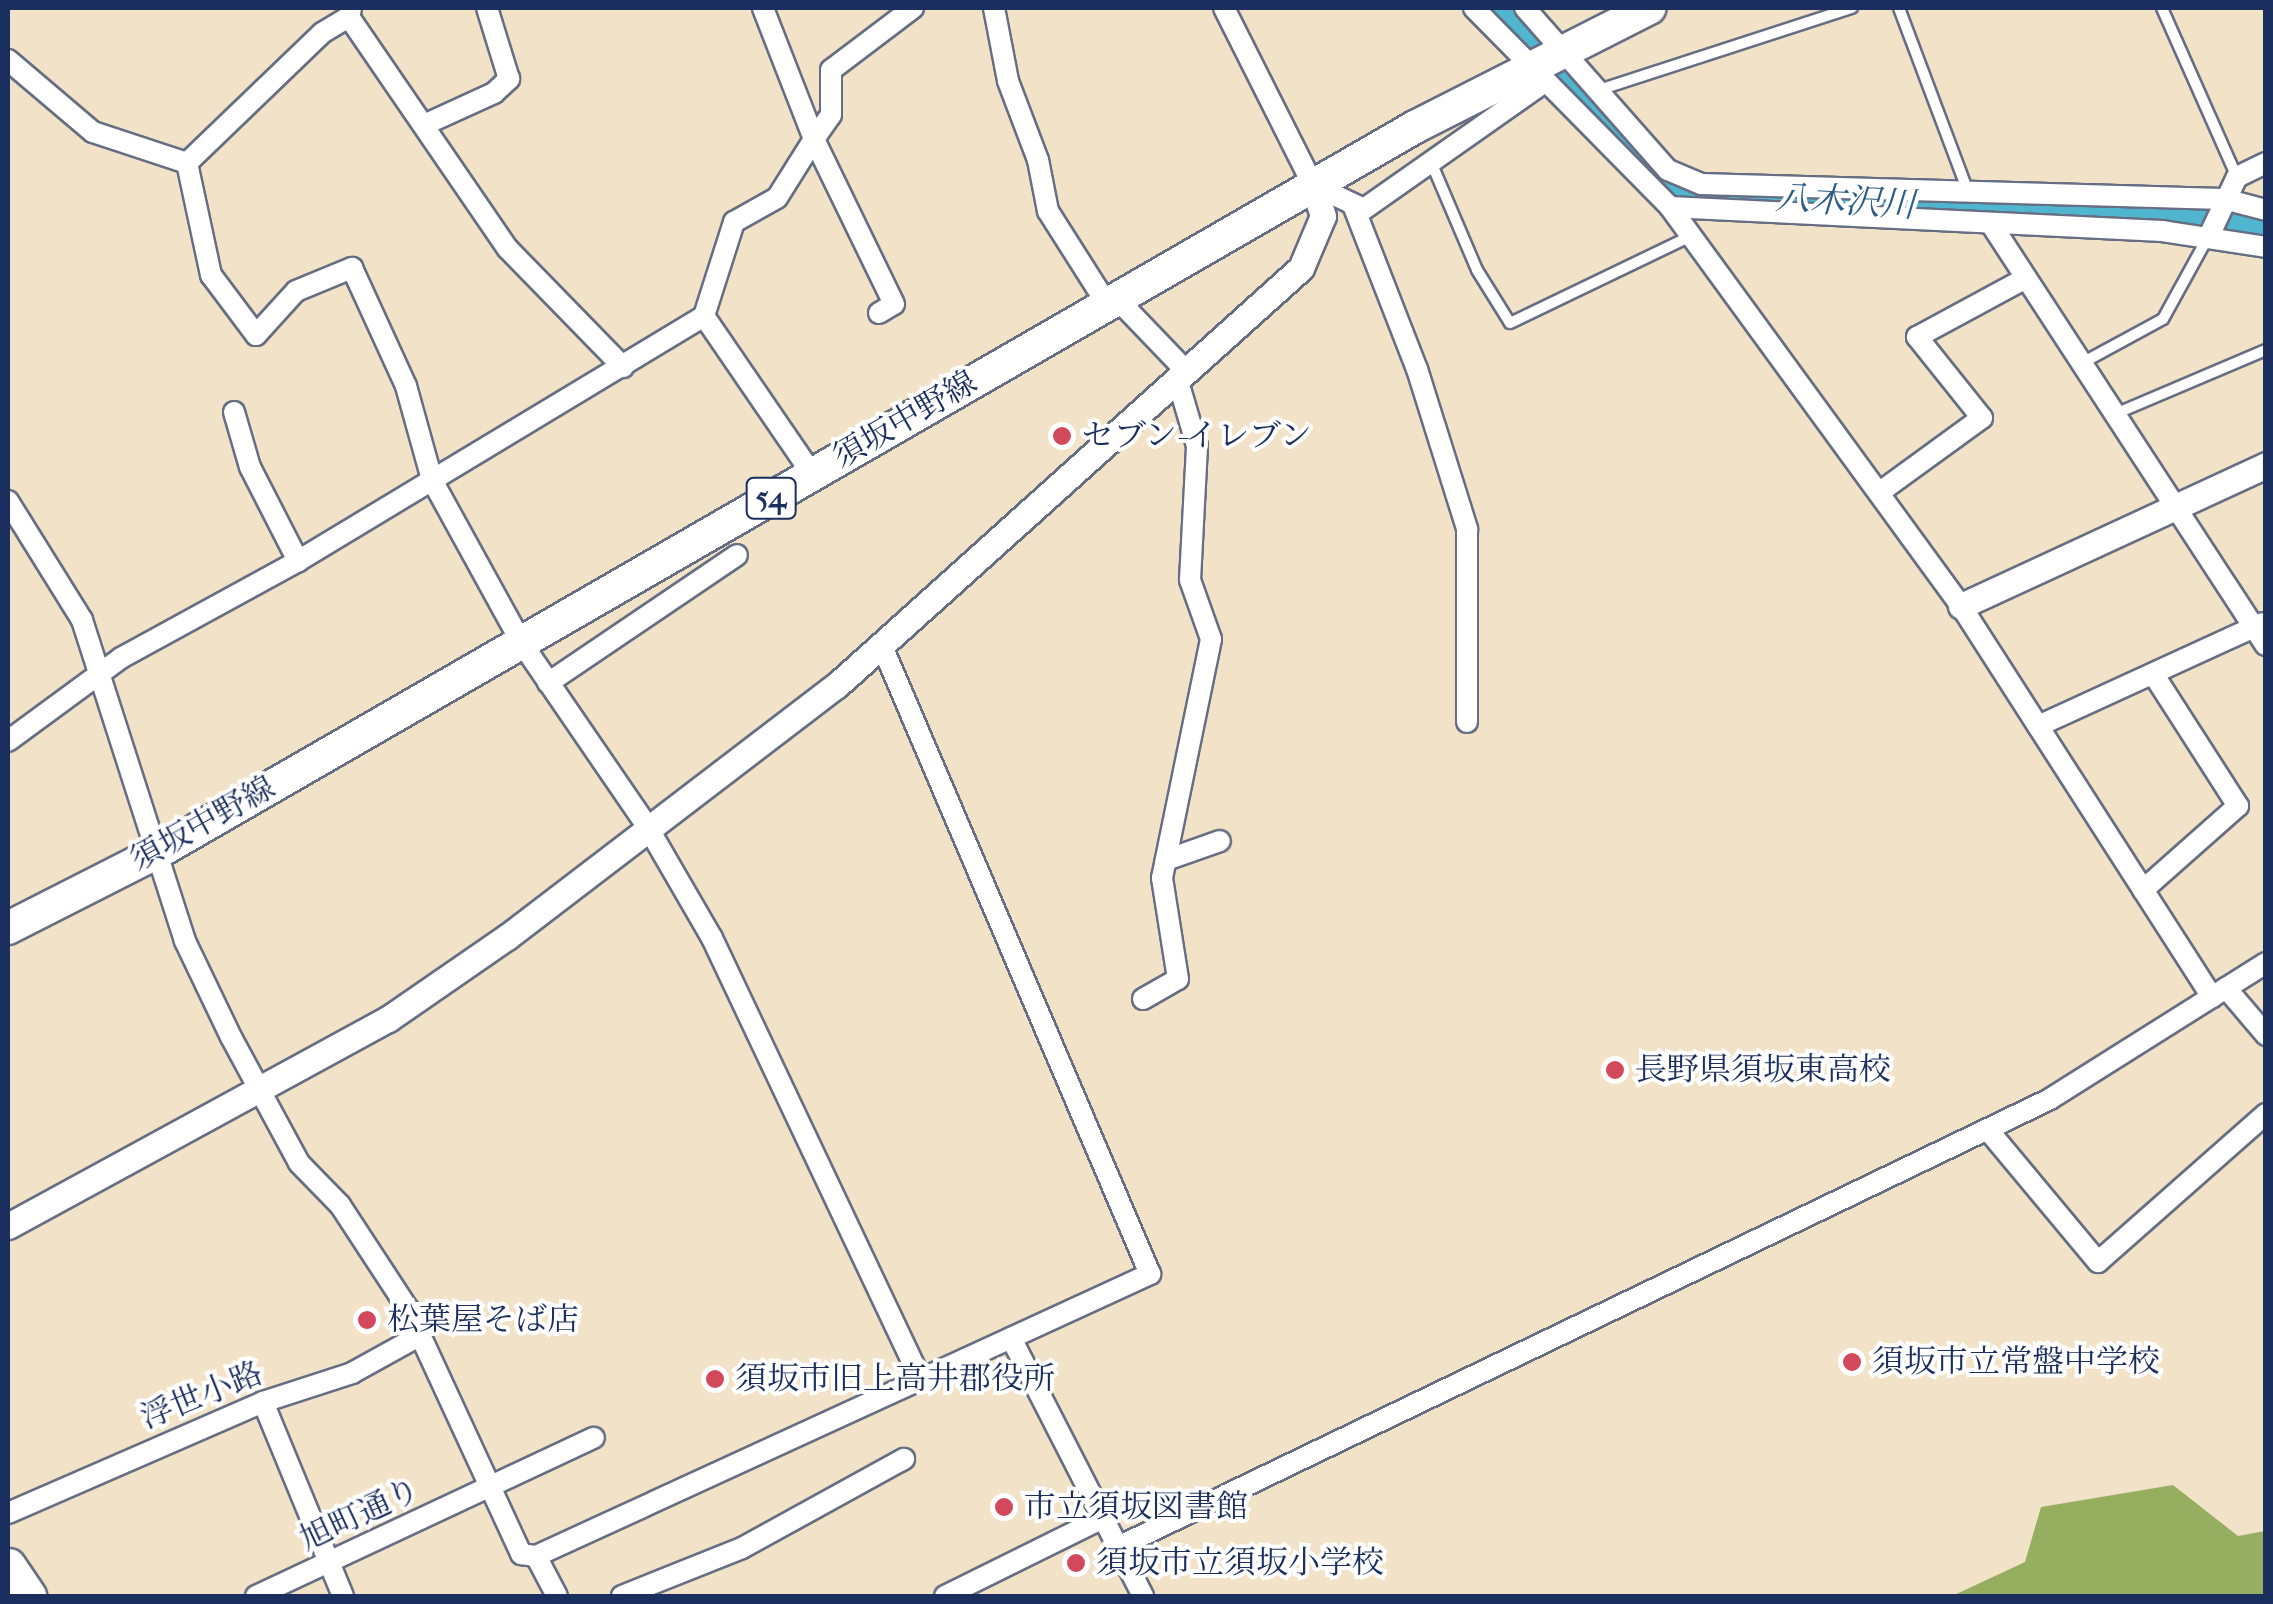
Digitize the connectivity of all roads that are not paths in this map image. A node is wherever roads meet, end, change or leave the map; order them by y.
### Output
1 (487, 8) edge
2 (762, 8) edge
3 (914, 8) edge
4 (994, 8) edge
5 (1224, 8) edge
6 (1474, 8) edge
7 (1525, 8) edge
8 (1852, 8) edge
9 (1899, 8) edge
10 (2162, 8) edge
11 (1640, 9) edge
12 (350, 12) edge
13 (8, 60) edge
14 (1543, 62) junction
15 (1598, 91) junction
16 (426, 124) junction
17 (1415, 127) junction
18 (814, 138) junction
19 (1430, 161) junction
20 (187, 163) junction
21 (2266, 163) edge
22 (2236, 178) junction
23 (1313, 185) junction
24 (2223, 202) junction
25 (1353, 205) junction
26 (1966, 207) junction
27 (1670, 208) junction
28 (2266, 210) edge
29 (1993, 227) junction
30 (2209, 234) junction
31 (1691, 236) junction
32 (2266, 247) edge
33 (2026, 278) junction
34 (1112, 301) junction
35 (879, 312) dead end
36 (704, 316) junction
37 (2266, 350) edge
38 (2082, 362) junction
39 (623, 367) junction
40 (1181, 374) junction
41 (234, 412) dead end
42 (2115, 414) junction
43 (2266, 465) edge
44 (812, 474) junction
45 (432, 480) junction
46 (1880, 492) junction
47 (8, 502) edge
48 (2175, 506) junction
49 (737, 555) dead end
50 (298, 560) junction
51 (1961, 606) junction
52 (2262, 632) edge
53 (520, 642) junction
54 (882, 646) junction
55 (2154, 675) junction
56 (105, 676) junction
57 (548, 683) junction
58 (1467, 722) dead end
59 (2038, 726) junction
60 (8, 741) edge
61 (647, 826) junction
62 (1220, 841) dead end
63 (160, 850) junction
64 (1166, 860) junction
65 (2142, 890) junction
66 (8, 928) edge
67 (2266, 963) edge
68 (2219, 993) junction
69 (1143, 1000) dead end
70 (2266, 1034) edge
71 (260, 1094) junction
72 (2266, 1114) edge
73 (1988, 1130) junction
74 (8, 1226) edge
75 (419, 1336) junction
76 (1012, 1338) junction
77 (920, 1378) junction
78 (264, 1402) junction
79 (594, 1438) dead end
80 (904, 1459) dead end
81 (489, 1488) junction
82 (8, 1513) edge
83 (1100, 1519) junction
84 (1116, 1548) junction
85 (536, 1556) junction
86 (325, 1564) junction
87 (8, 1566) edge
88 (28, 1596) edge
89 (256, 1596) edge
90 (343, 1596) edge
91 (557, 1596) edge
92 (622, 1596) edge
93 (945, 1596) edge
94 (1143, 1596) edge

1 - 16 street
2 - 18 street
3 - 18 street
4 - 34 street
5 - 23 street
6 - 14 street
7 - 14 street
8 - 15 lane
9 - 26 lane
10 - 22 lane
11 - 14 main road, 須坂中野線 / 54
12 - 16 street
12 - 20 street
13 - 20 street
14 - 15 street
14 - 17 main road, 須坂中野線 / 54
14 - 19 street
14 - 27 street
15 - 26 street
16 - 39 street
17 - 19 street
17 - 23 main road, 須坂中野線 / 54
18 - 35 street
18 - 36 street
19 - 25 street
19 - 31 lane
20 - 45 street
21 - 22 street
22 - 24 street
23 - 25 street
23 - 34 main road, 須坂中野線 / 54
23 - 40 street
24 - 26 street
24 - 28 street
24 - 30 street
25 - 58 street
26 - 27 street
26 - 29 street
27 - 31 street
29 - 30 street
29 - 33 street
30 - 32 street
30 - 38 lane
31 - 46 street
33 - 38 street
33 - 46 street
34 - 40 street
34 - 44 main road, 須坂中野線 / 54
36 - 39 street
36 - 44 street
37 - 42 lane
38 - 42 street
39 - 45 street
40 - 54 street
40 - 64 street
41 - 50 street
42 - 48 street
43 - 48 street
44 - 53 main road, 須坂中野線 / 54
45 - 50 street
45 - 53 street
46 - 51 street
47 - 56 street
48 - 51 street
48 - 52 street
49 - 57 street
50 - 56 street
51 - 59 street
52 - 55 street
53 - 57 street
53 - 63 main road, 須坂中野線 / 54
54 - 61 street
54 - 76 street
55 - 59 street
55 - 65 street
56 - 60 street
56 - 63 street
57 - 61 street
59 - 65 street
61 - 71 street
61 - 77 street
62 - 64 street
63 - 66 main road, 須坂中野線 / 54
63 - 71 street
64 - 69 street
65 - 68 street
67 - 68 street
68 - 70 street
68 - 73 street
71 - 74 street
71 - 75 street
72 - 73 street
73 - 84 street
75 - 78 street, 浮世小路
75 - 81 street
76 - 77 street
76 - 83 street
77 - 85 street
78 - 82 street, 浮世小路
78 - 86 street
79 - 81 street, 旭町通り
80 - 92 street
81 - 85 street
81 - 86 street, 旭町通り
83 - 84 street
83 - 93 street
84 - 94 street
85 - 91 street
86 - 89 street, 旭町通り
86 - 90 street
87 - 88 highway

